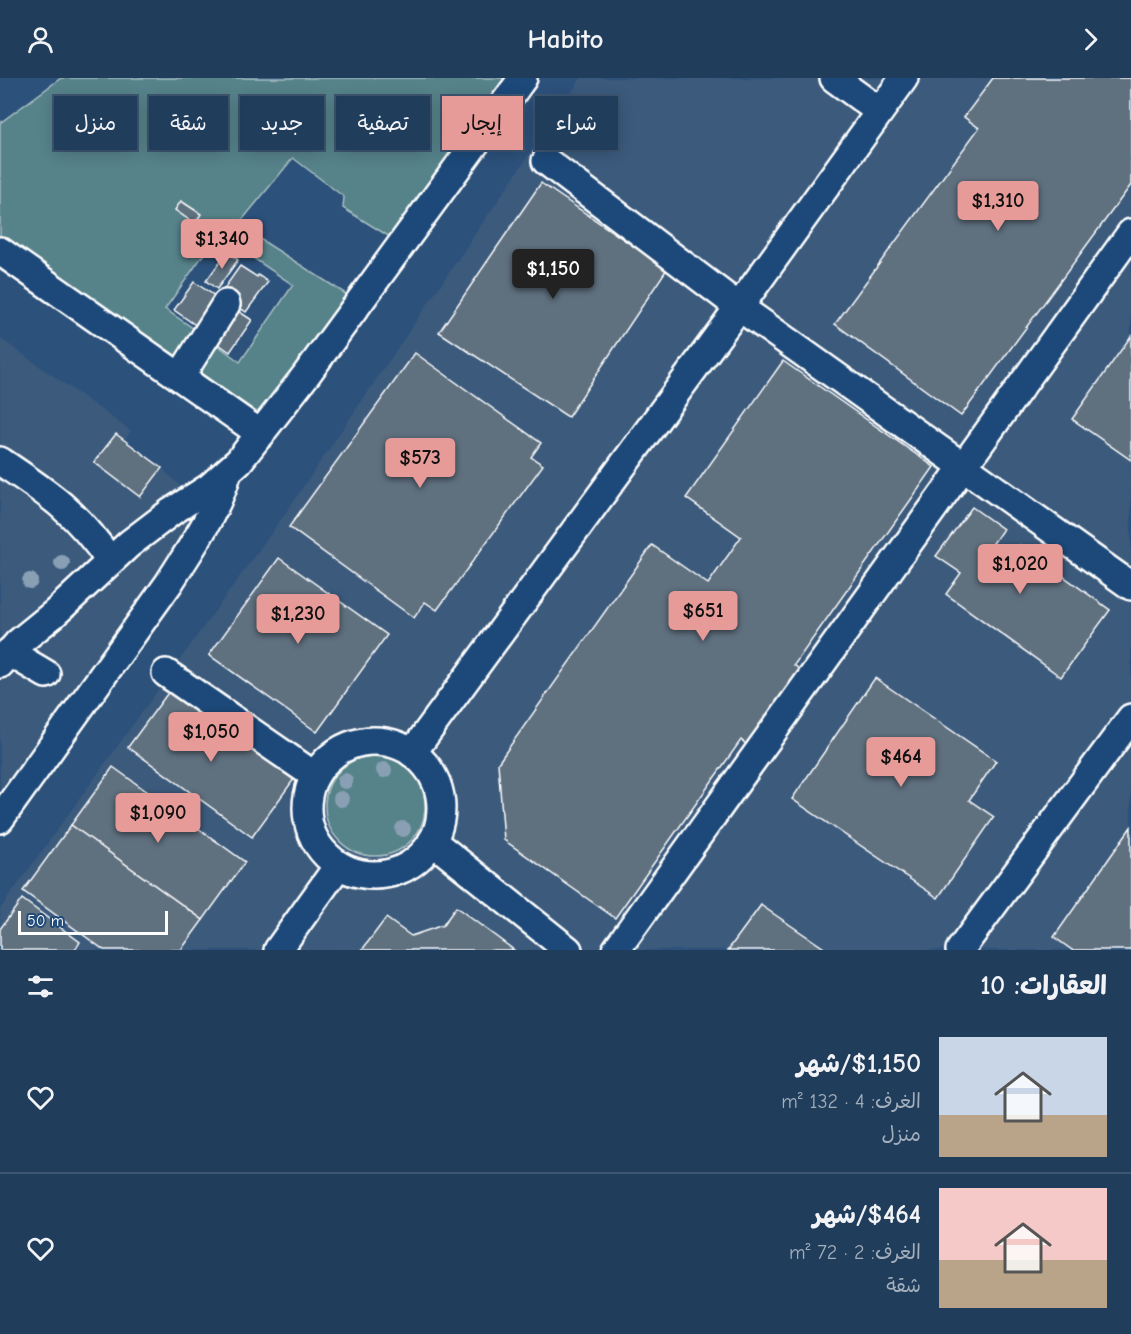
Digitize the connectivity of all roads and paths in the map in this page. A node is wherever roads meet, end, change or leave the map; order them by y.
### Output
1 (523, 78) edge
2 (834, 78) edge
3 (904, 78) edge
4 (879, 111) junction
5 (546, 160) dead end
6 (1131, 233) edge
7 (0, 251) edge
8 (226, 304) dead end
9 (739, 307) junction
10 (180, 377) junction
11 (261, 434) junction
12 (0, 461) edge
13 (964, 465) junction
14 (227, 474) junction
15 (110, 561) junction
16 (1131, 586) edge
17 (7, 648) edge
18 (46, 674) dead end
19 (166, 674) dead end
20 (1131, 718) edge
21 (412, 753) junction
22 (315, 776) junction
23 (0, 819) edge
24 (432, 841) junction
25 (339, 866) junction
26 (278, 950) edge
27 (568, 950) edge
28 (616, 950) edge
29 (960, 950) edge

1 - 11 street
2 - 4 street
3 - 4 street
4 - 9 street
5 - 9 street
6 - 13 street
7 - 10 street
8 - 10 street
9 - 13 street
9 - 21 street
10 - 11 street
11 - 14 street
12 - 15 street
13 - 16 street
13 - 28 street
14 - 15 street
14 - 23 street
15 - 17 street
17 - 18 street
19 - 22 street
20 - 29 street
21 - 22 street
21 - 24 street
22 - 25 street
24 - 25 street
24 - 27 street
25 - 26 street

